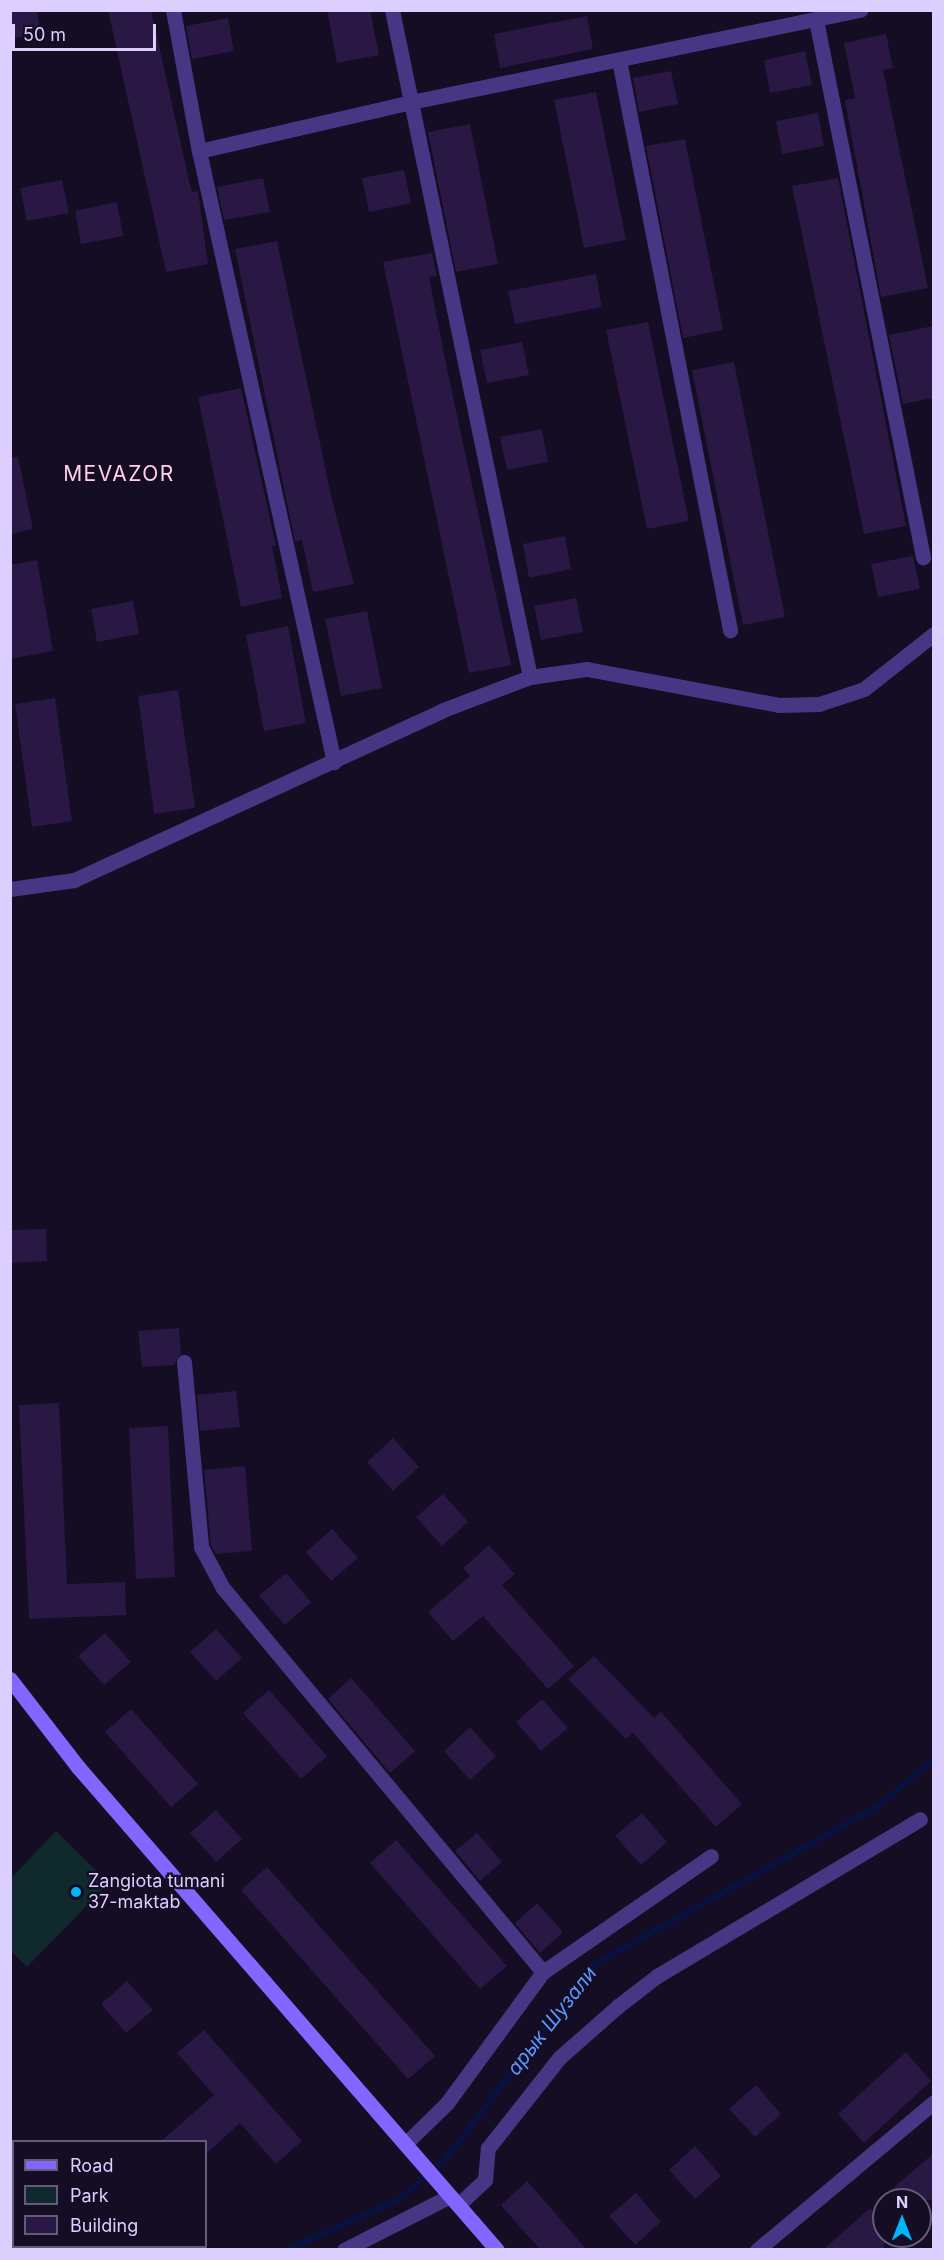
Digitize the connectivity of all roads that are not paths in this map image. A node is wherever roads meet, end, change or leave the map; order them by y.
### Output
1 (173, 10) edge
2 (392, 10) edge
3 (861, 10) edge
4 (816, 20) junction
5 (619, 60) junction
6 (411, 102) junction
7 (199, 151) junction
8 (923, 557) dead end
9 (730, 630) dead end
10 (933, 634) edge
11 (530, 676) junction
12 (334, 762) junction
13 (10, 889) edge
14 (184, 1362) dead end
15 (10, 1679) edge
16 (920, 1819) dead end
17 (711, 1856) dead end
18 (543, 1972) junction
19 (933, 2102) edge
20 (405, 2144) junction
21 (450, 2196) junction
22 (344, 2250) edge
23 (497, 2250) edge
24 (757, 2250) edge

1 - 7 street
2 - 6 street
3 - 4 street
4 - 5 street
4 - 8 street
5 - 6 street
5 - 9 street
6 - 7 street
6 - 11 street
7 - 12 street
10 - 11 street
11 - 12 street
12 - 13 street
14 - 18 street
15 - 20 main road
16 - 21 street
17 - 18 street
18 - 20 street
19 - 24 street
20 - 21 main road
21 - 22 street
21 - 23 main road

